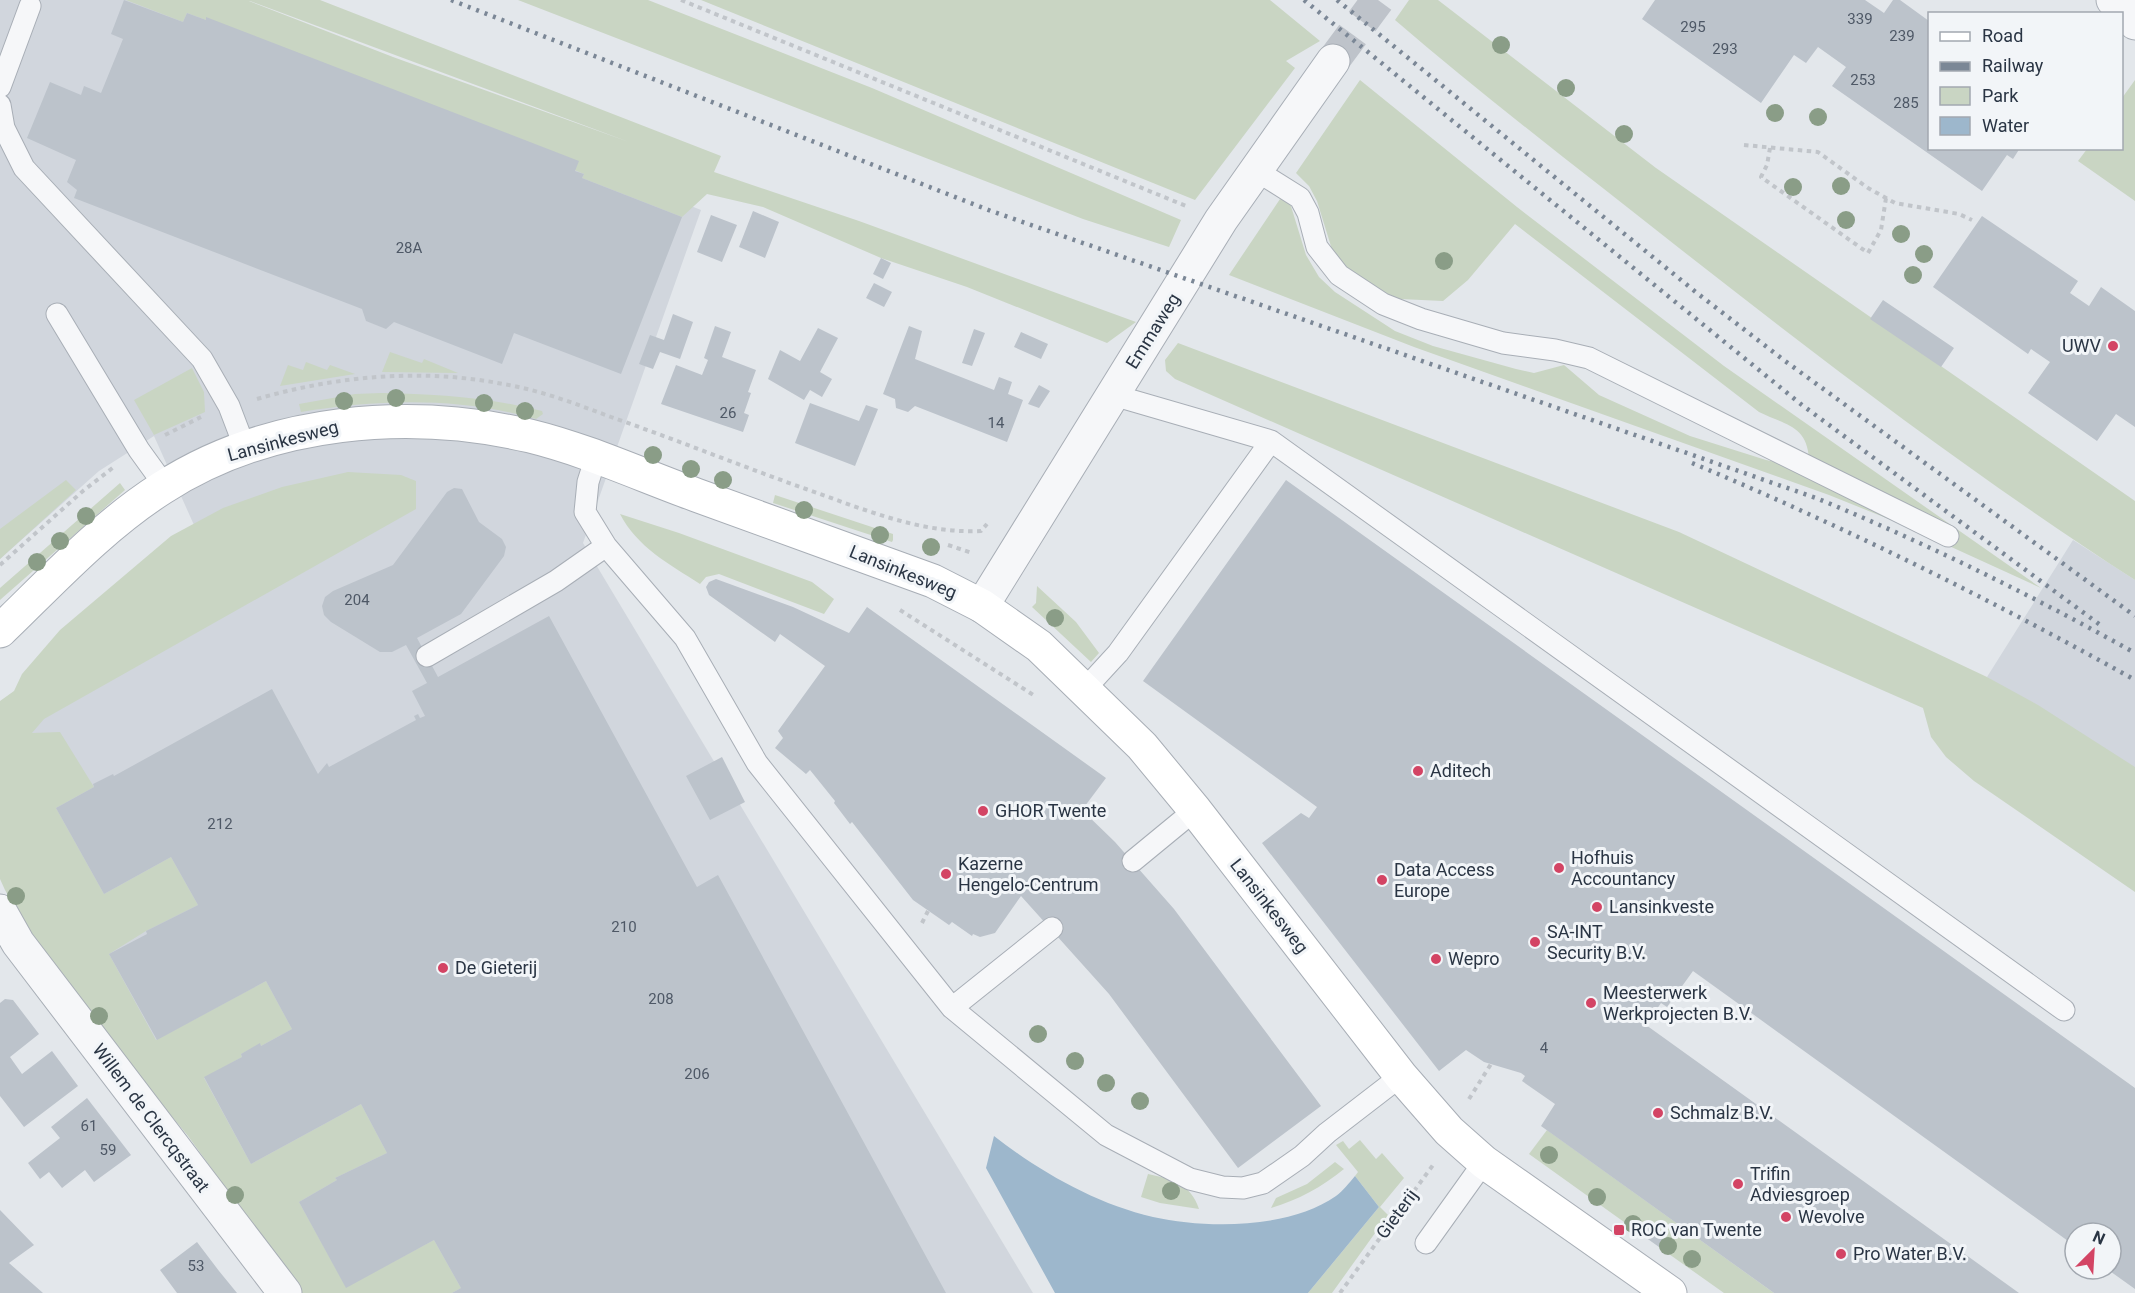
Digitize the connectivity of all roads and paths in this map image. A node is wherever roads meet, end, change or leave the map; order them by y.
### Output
1 (681, 0) edge
2 (2113, 0) edge
3 (30, 6) dead end
4 (2135, 23) edge
5 (1333, 61) tunnel mouth
6 (0, 87) edge
7 (0, 105) edge
8 (1744, 145) dead end
9 (1770, 148) junction
10 (1257, 171) junction
11 (1886, 198) junction
12 (1194, 209) dead end
13 (1972, 220) dead end
14 (57, 314) dead end
15 (1113, 395) junction
16 (1271, 441) junction
17 (245, 448) junction
18 (596, 457) junction
19 (165, 486) junction
20 (1948, 536) dead end
21 (606, 546) junction
22 (981, 606) junction
23 (898, 609) dead end
24 (0, 631) edge
25 (427, 656) dead end
26 (1084, 690) junction
27 (1043, 704) dead end
28 (1195, 810) junction
29 (1133, 861) dead end
30 (0, 911) edge
31 (1052, 928) dead end
32 (9, 950) edge
33 (952, 1008) junction
34 (2064, 1010) dead end
35 (1401, 1076) junction
36 (1449, 1131) junction
37 (1484, 1162) junction
38 (1426, 1244) dead end
39 (285, 1293) edge
40 (1340, 1293) edge
41 (1670, 1293) edge

1 - 12 path
2 - 4 street
3 - 6 lane
5 - 10 street, Emmaweg
7 - 17 lane
8 - 9 path
9 - 11 path
9 - 11 path
10 - 15 street, Emmaweg
10 - 20 lane
11 - 13 path
14 - 19 lane
15 - 16 lane
15 - 22 street, Emmaweg
16 - 26 lane
16 - 34 lane
17 - 18 main road, Lansinkesweg
17 - 19 main road, Lansinkesweg
18 - 21 lane
18 - 22 main road, Lansinkesweg
19 - 24 main road, Lansinkesweg
21 - 25 lane
21 - 33 lane
22 - 26 main road, Lansinkesweg
23 - 27 path
26 - 28 main road, Lansinkesweg
28 - 29 lane
28 - 35 main road, Lansinkesweg
30 - 32 street, Willem de Clercqstraat
31 - 33 lane
32 - 39 street, Willem de Clercqstraat
33 - 35 lane
35 - 36 main road, Lansinkesweg
36 - 37 main road, Lansinkesweg
36 - 40 path, Gieterij
37 - 38 lane
37 - 41 main road, Lansinkesweg

